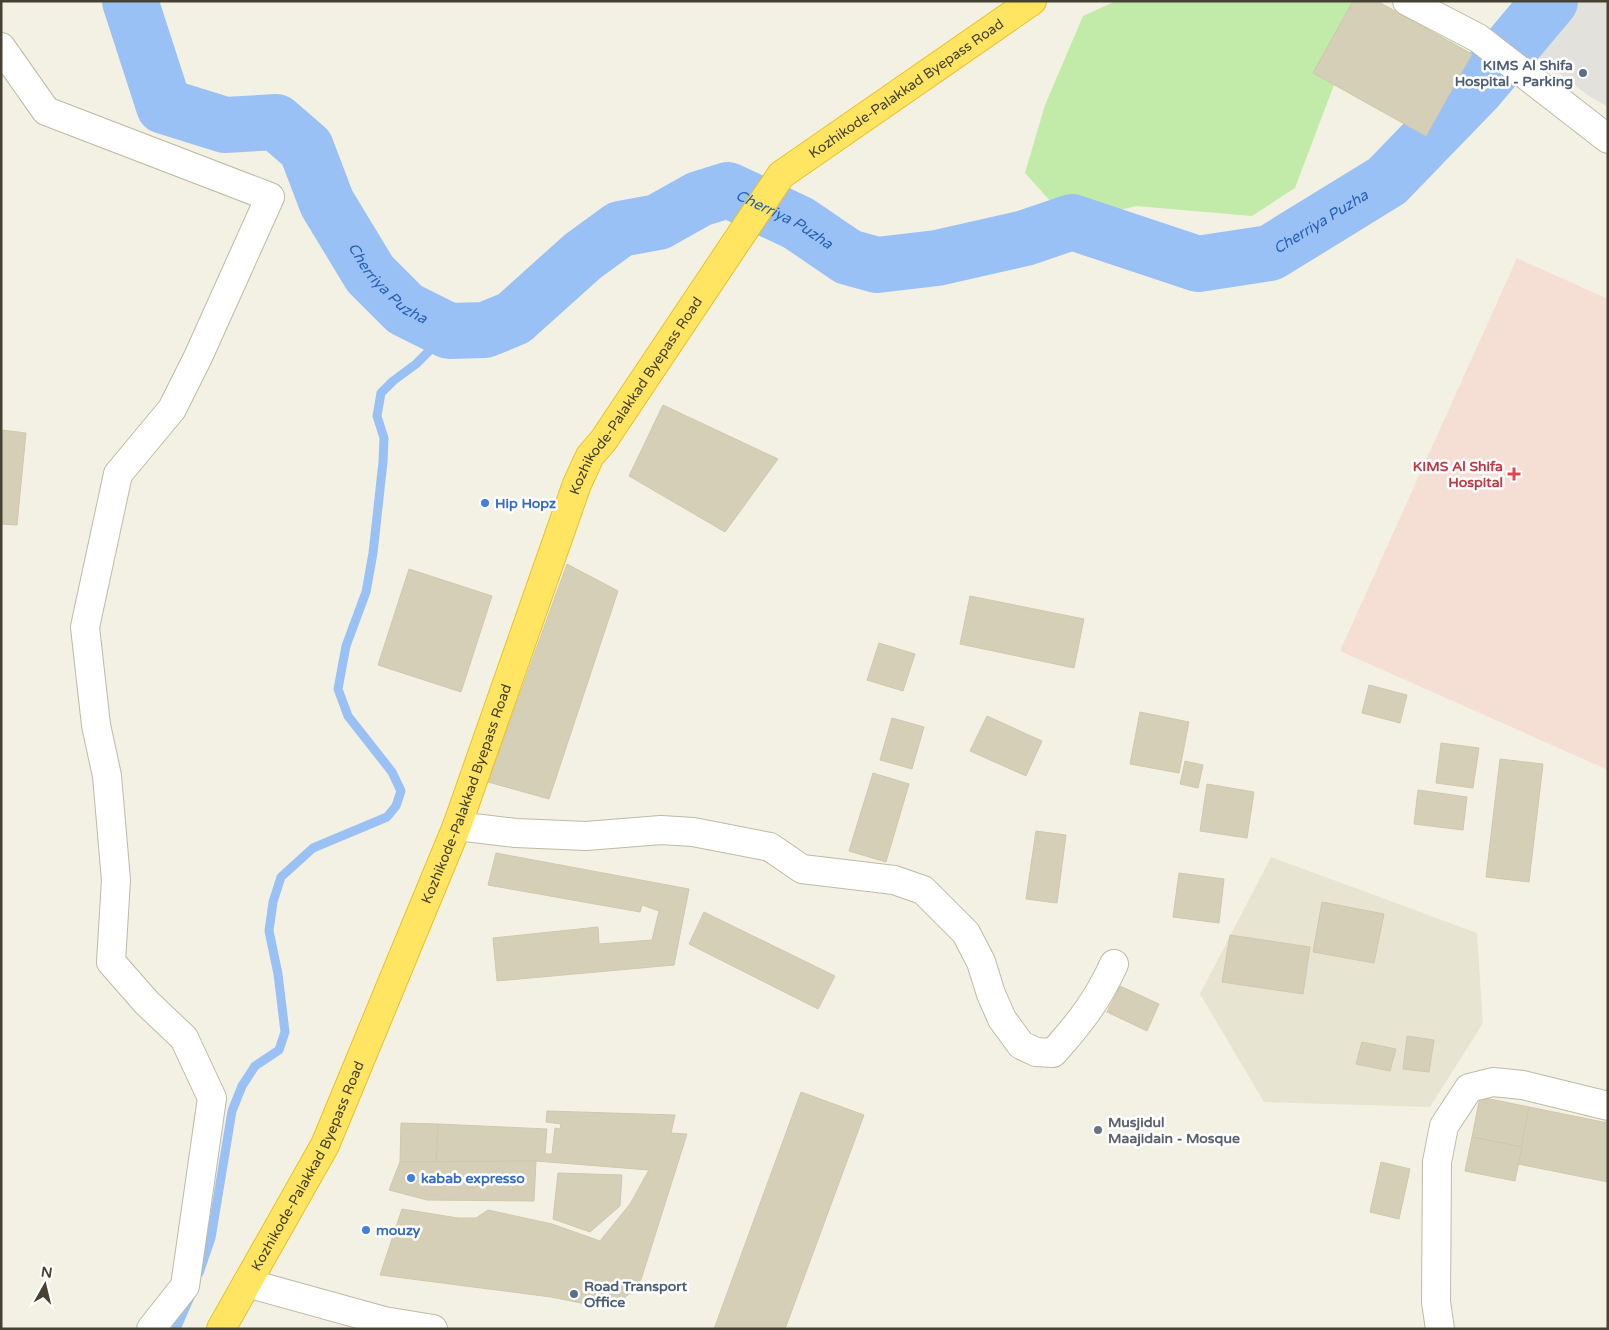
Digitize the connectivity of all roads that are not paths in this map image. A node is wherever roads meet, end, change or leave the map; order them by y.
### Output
1 (1032, 1) edge
2 (1407, 1) edge
3 (1, 47) edge
4 (1608, 139) edge
5 (457, 826) junction
6 (1114, 964) dead end
7 (1608, 1106) edge
8 (247, 1283) junction
9 (151, 1329) edge
10 (221, 1329) edge
11 (433, 1329) edge
12 (1440, 1329) edge

1 - 5 highway, Kozhikode-Palakkad Byepass Road
2 - 4 street
3 - 9 street
5 - 6 street
5 - 8 highway, Kozhikode-Palakkad Byepass Road
7 - 12 street
8 - 10 highway, Kozhikode-Palakkad Byepass Road
8 - 11 street

